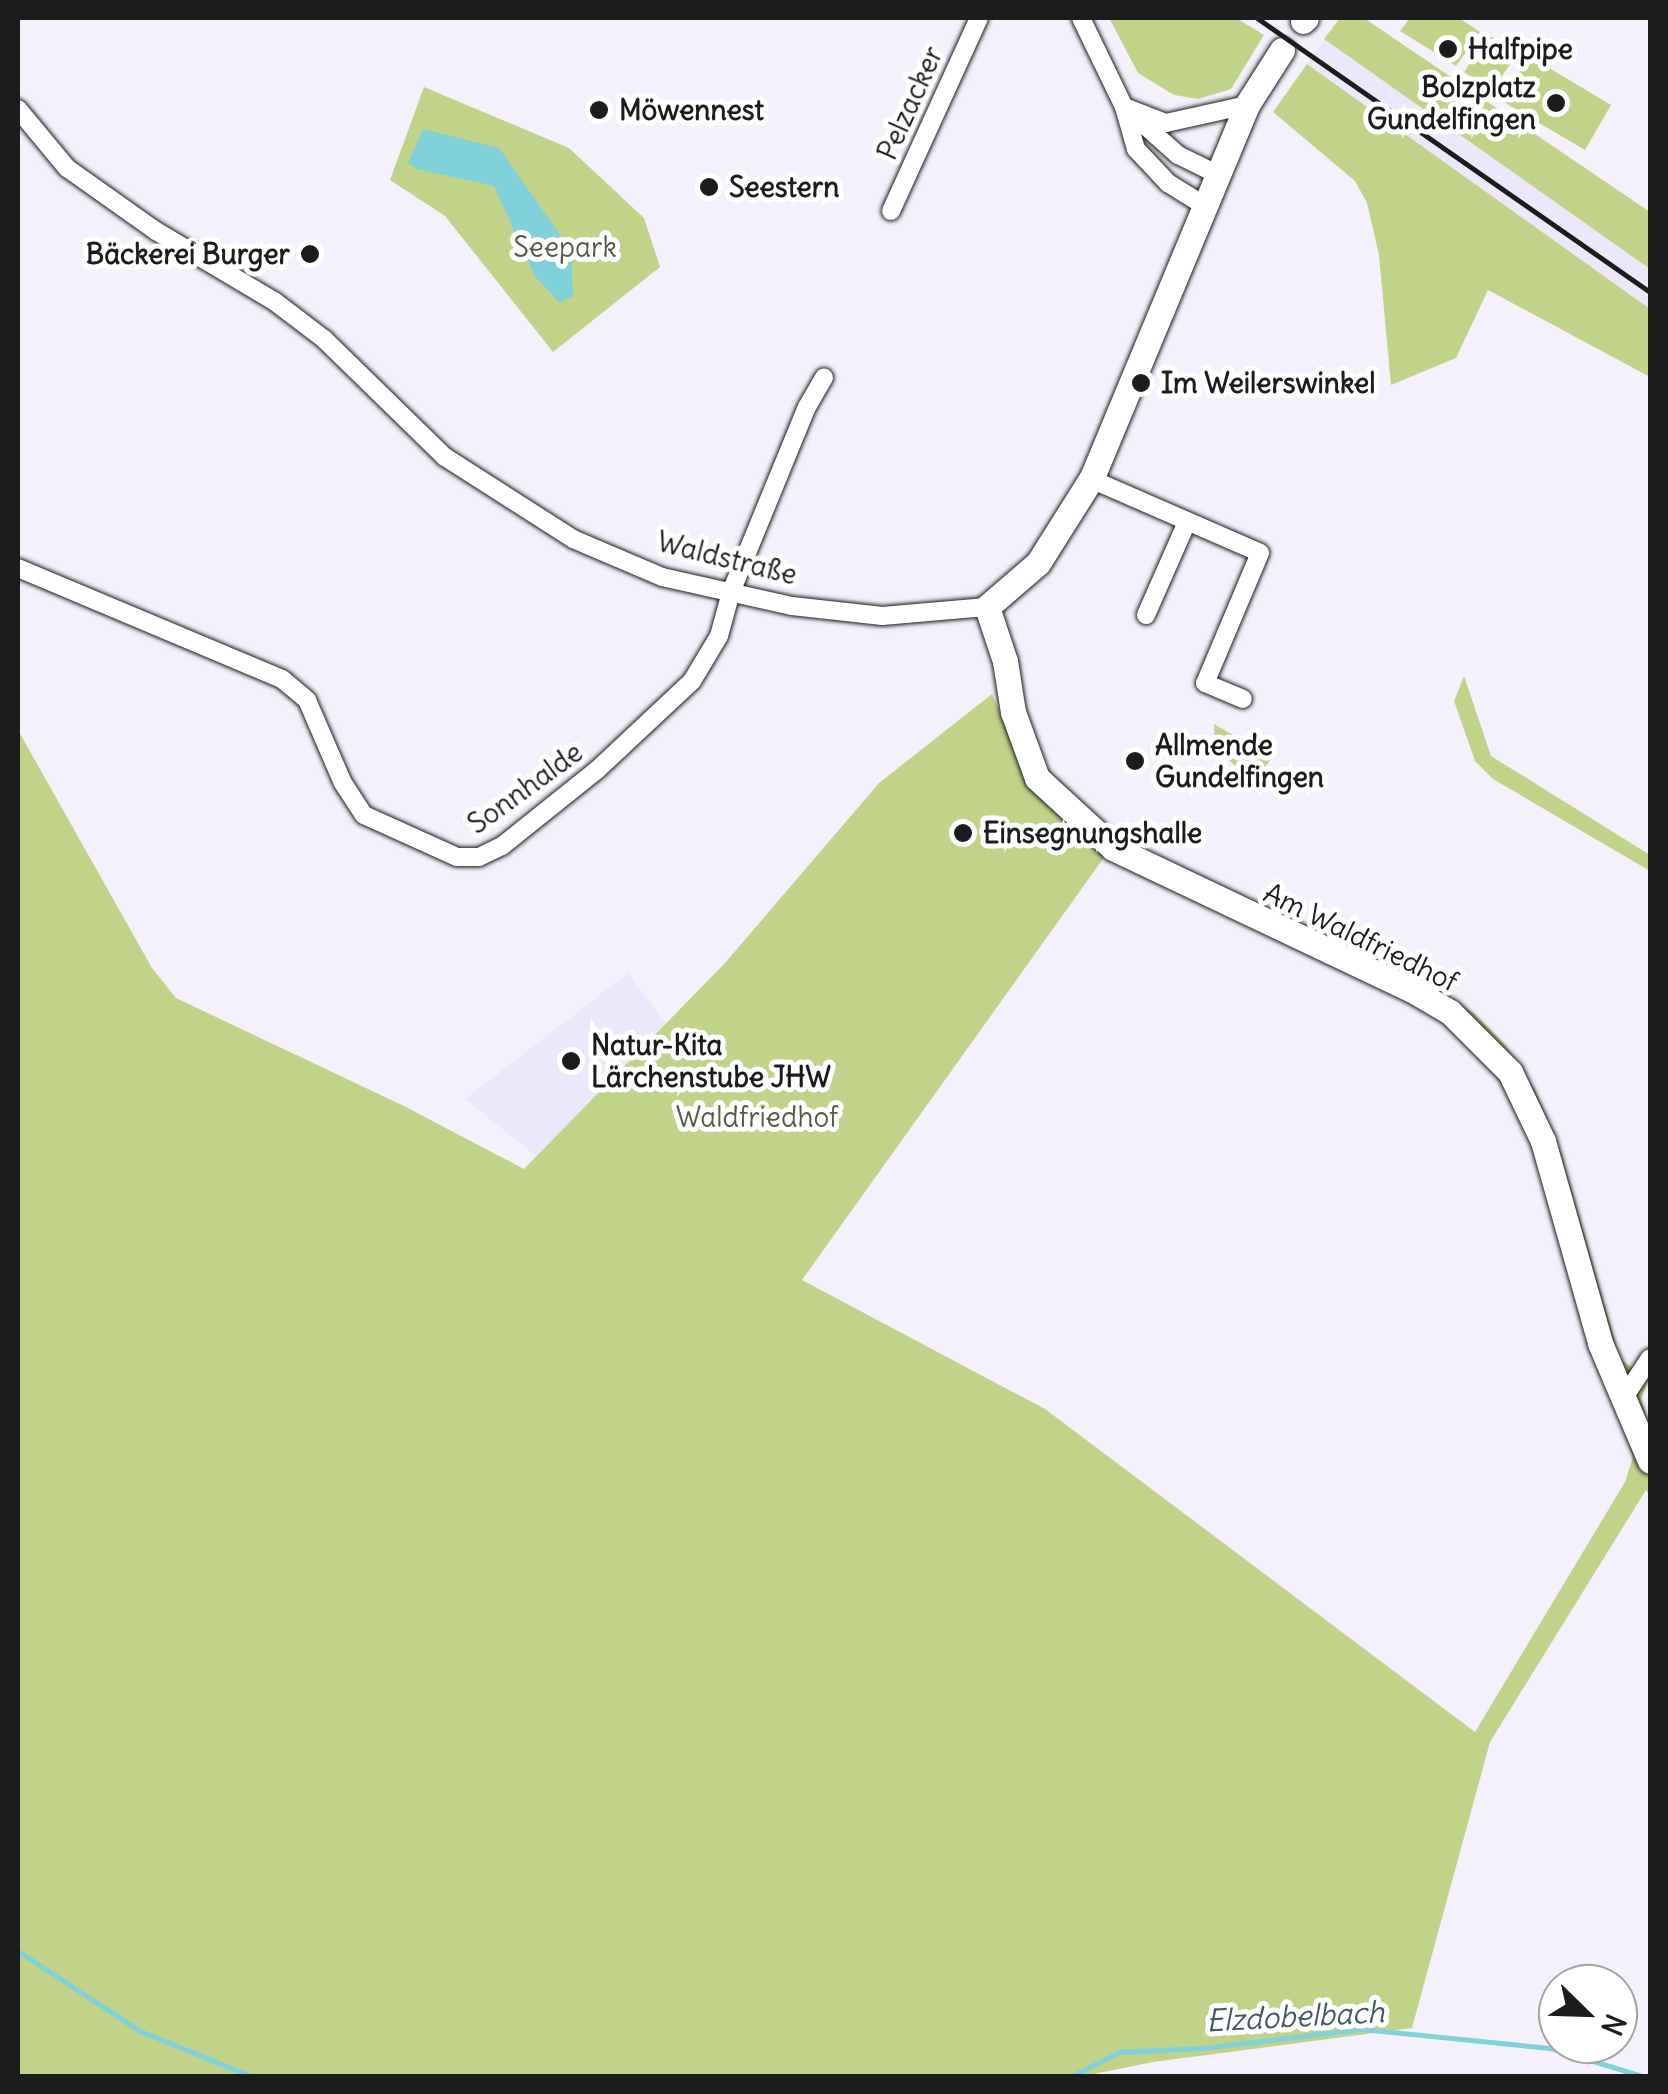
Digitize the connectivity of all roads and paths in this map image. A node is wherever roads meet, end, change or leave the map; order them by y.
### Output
1 (978, 18) edge
2 (1080, 18) edge
3 (1282, 50) dead end
4 (1252, 97) junction
5 (1124, 108) junction
6 (18, 109) edge
7 (1218, 174) junction
8 (1205, 206) junction
9 (891, 211) dead end
10 (824, 378) dead end
11 (1090, 479) junction
12 (1187, 522) junction
13 (18, 568) edge
14 (731, 592) junction
15 (987, 606) junction
16 (1146, 615) dead end
17 (1242, 699) dead end
18 (1650, 1358) edge
19 (1622, 1399) junction
20 (1650, 1460) edge

1 - 9 street, Pelzacker
2 - 5 street
3 - 4 street
4 - 5 street
4 - 7 street
5 - 7 street
5 - 8 street
6 - 14 street, Waldstraße
7 - 8 street
8 - 11 street
10 - 14 street, Sonnhalde
11 - 12 street
11 - 15 street
12 - 16 street
12 - 17 street
13 - 14 street, Sonnhalde
14 - 15 street, Waldstraße
15 - 19 street, Am Waldfriedhof
18 - 19 street
19 - 20 street, Am Waldfriedhof

